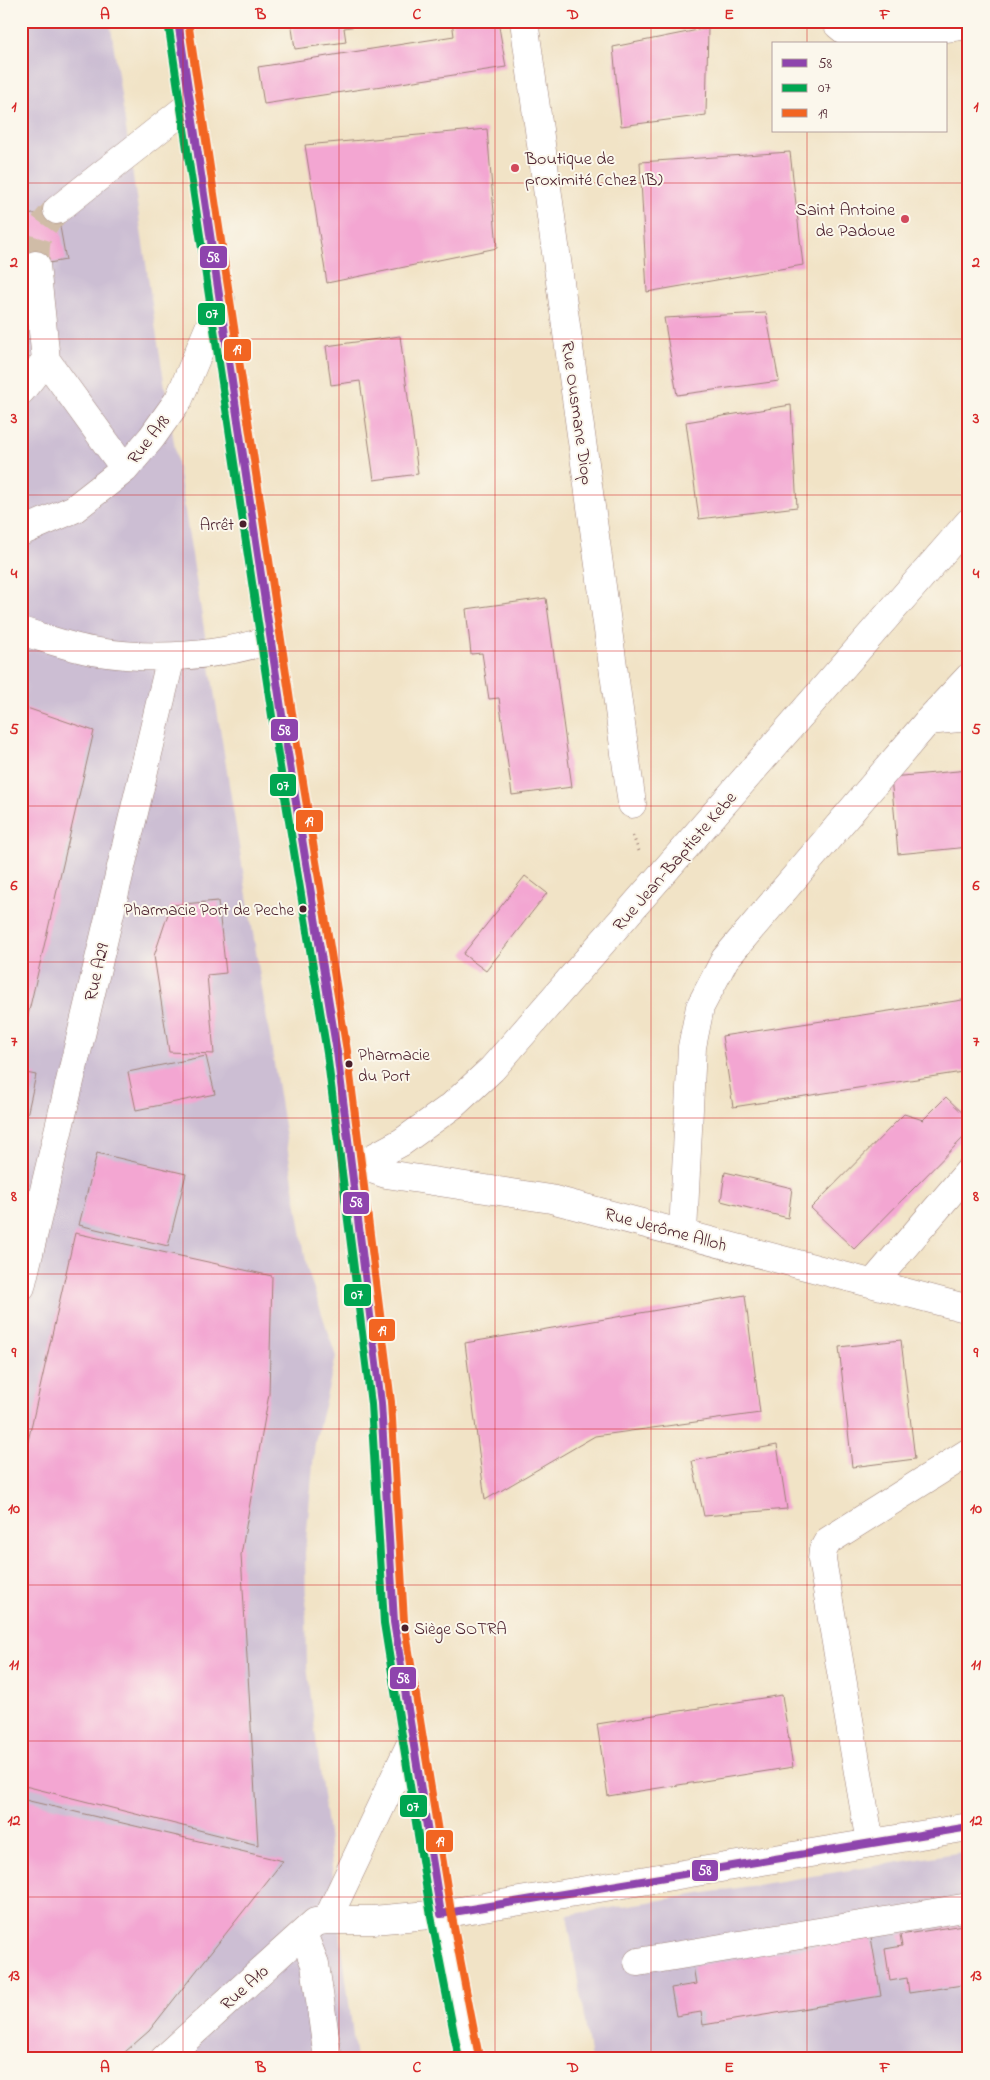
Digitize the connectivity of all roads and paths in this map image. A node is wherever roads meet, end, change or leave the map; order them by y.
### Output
1 (178, 21) edge
2 (524, 21) edge
3 (837, 21) edge
4 (969, 25) edge
5 (191, 104) junction
6 (58, 210) tunnel mouth
7 (36, 265) tunnel mouth
8 (221, 298) junction
9 (46, 360) junction
10 (21, 391) edge
11 (125, 469) junction
12 (969, 522) edge
13 (21, 532) edge
14 (21, 632) edge
15 (270, 640) junction
16 (171, 657) junction
17 (969, 677) edge
18 (969, 718) edge
19 (928, 721) junction
20 (632, 804) joint
21 (655, 882) junction
22 (356, 1167) junction
23 (969, 1170) edge
24 (683, 1233) junction
25 (873, 1283) junction
26 (21, 1287) edge
27 (969, 1309) edge
28 (969, 1452) edge
29 (412, 1741) junction
30 (969, 1827) edge
31 (870, 1843) junction
32 (969, 1907) edge
33 (441, 1914) junction
34 (326, 1920) junction
35 (303, 1934) junction
36 (638, 1962) dead end
37 (164, 2059) edge
38 (328, 2059) edge
39 (469, 2059) edge

1 - 5 street
2 - 20 street, Rue Ousmane Diop
3 - 4 street
5 - 6 street
5 - 8 street
7 - 9 street
8 - 11 street, Rue A18
8 - 15 street
9 - 10 street
9 - 11 street
11 - 13 street, Rue A18
12 - 21 street, Rue Jean-Baptiste Kebe
14 - 16 street
15 - 16 street
15 - 22 street
16 - 26 street, Rue A29
17 - 19 street
18 - 19 street
19 - 24 street
20 - 21 path
21 - 22 street, Rue Jean-Baptiste Kebe
22 - 24 street, Rue Jerôme Alloh
22 - 29 street
23 - 25 street
24 - 25 street, Rue Jerôme Alloh
25 - 27 street, Rue Jerôme Alloh
28 - 31 street
29 - 33 street
29 - 34 street
30 - 31 street, Rue A10
31 - 33 street, Rue A10
32 - 36 street
33 - 34 street, Rue A10
33 - 39 street
34 - 35 street, Rue A10
35 - 37 street, Rue A10
35 - 38 street

